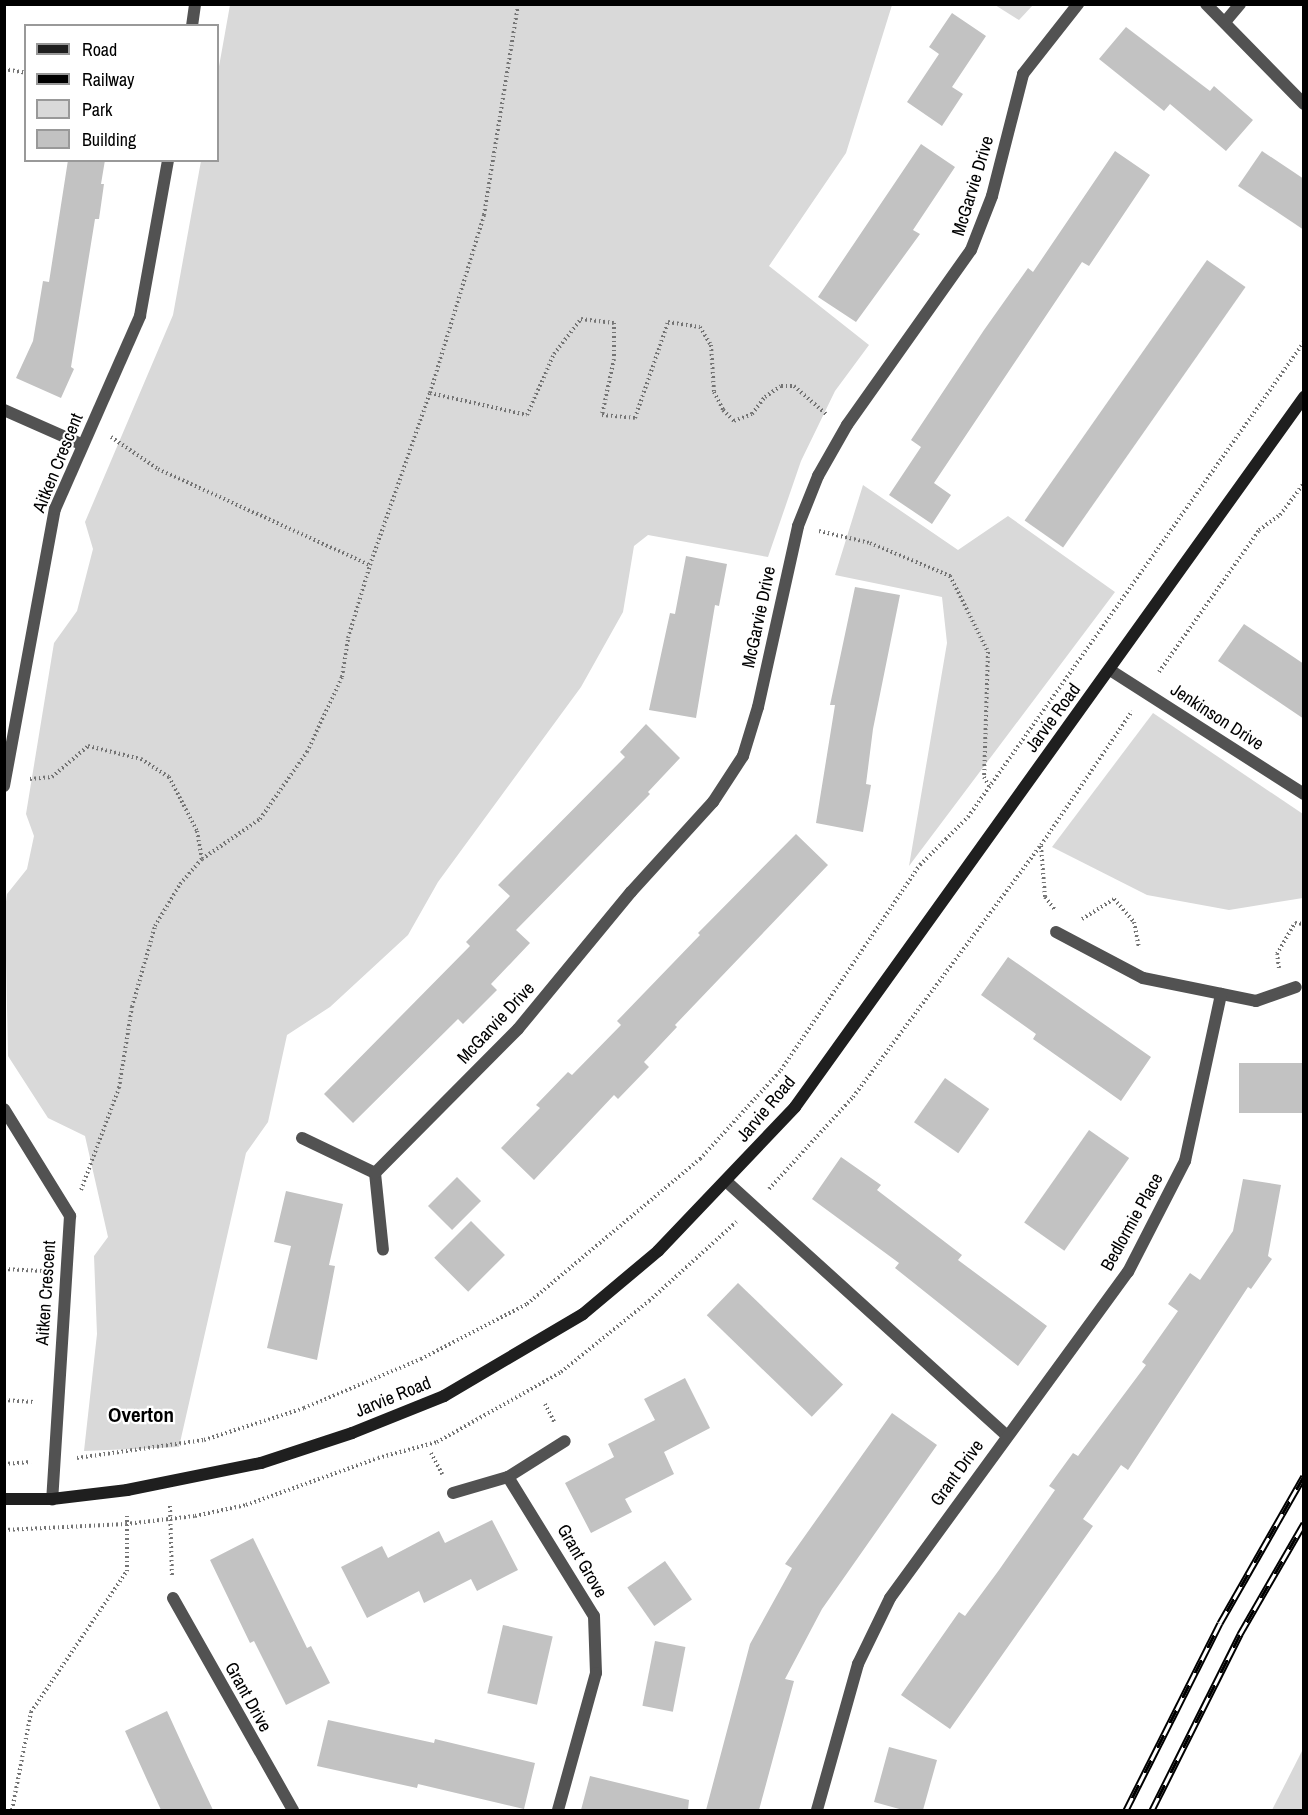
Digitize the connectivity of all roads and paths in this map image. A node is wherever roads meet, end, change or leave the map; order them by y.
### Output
1 (195, 4) edge
2 (518, 4) edge
3 (1078, 4) edge
4 (1206, 4) edge
5 (1240, 4) edge
6 (1225, 22) junction
7 (192, 24) edge
8 (4, 69) edge
9 (24, 73) edge
10 (1304, 104) edge
11 (168, 162) edge
12 (1304, 342) edge
13 (430, 393) junction
14 (1304, 397) edge
15 (4, 410) edge
16 (93, 423) junction
17 (847, 424) junction
18 (83, 445) junction
19 (1304, 483) edge
20 (798, 526) junction
21 (370, 565) junction
22 (1110, 670) junction
23 (1145, 693) junction
24 (5, 782) edge
25 (4, 786) edge
26 (989, 786) junction
27 (1304, 794) edge
28 (1041, 845) junction
29 (202, 859) junction
30 (1061, 917) dead end
31 (1071, 919) dead end
32 (1304, 924) edge
33 (1056, 932) dead end
34 (1143, 978) junction
35 (1300, 986) edge
36 (1281, 992) junction
37 (1221, 994) junction
38 (4, 1109) edge
39 (302, 1138) dead end
40 (375, 1173) junction
41 (727, 1182) junction
42 (753, 1206) junction
43 (70, 1216) junction
44 (383, 1251) dead end
45 (4, 1269) edge
46 (66, 1272) junction
47 (4, 1400) edge
48 (56, 1403) junction
49 (1007, 1436) junction
50 (565, 1441) dead end
51 (53, 1460) junction
52 (4, 1464) edge
53 (508, 1477) junction
54 (170, 1481) junction
55 (127, 1490) junction
56 (453, 1493) dead end
57 (4, 1499) edge
58 (52, 1499) junction
59 (170, 1519) junction
60 (126, 1524) junction
61 (4, 1530) edge
62 (173, 1598) joint
63 (12, 1810) edge
64 (293, 1810) edge
65 (558, 1810) edge
66 (817, 1810) edge

1 - 7 street
2 - 13 path
3 - 17 street, McGarvie Drive
4 - 6 street
5 - 6 street
6 - 10 street
8 - 9 path
11 - 16 street, Aitken Crescent
12 - 26 path
13 - 17 path
13 - 21 path
14 - 22 street, Jarvie Road
15 - 18 street
16 - 18 street, Aitken Crescent
16 - 21 path
17 - 20 street, McGarvie Drive
18 - 24 street, Aitken Crescent
19 - 23 path
20 - 26 path
20 - 40 street, McGarvie Drive
21 - 29 path
22 - 23 street, Jenkinson Drive
22 - 41 street, Jarvie Road
23 - 27 street, Jenkinson Drive
23 - 28 path
24 - 25 street, Aitken Crescent
24 - 29 path
26 - 51 path
28 - 30 path
28 - 42 path
29 - 43 path
31 - 34 path
32 - 36 path
33 - 34 street
34 - 37 street
35 - 36 street
36 - 37 street
37 - 49 street, Bedlormie Place
38 - 43 street
39 - 40 street
40 - 44 street
41 - 42 street, Grant Drive
41 - 54 street, Jarvie Road
42 - 49 street, Grant Drive
42 - 59 path
43 - 46 street, Aitken Crescent
45 - 46 path
46 - 48 street, Aitken Crescent
47 - 48 path
48 - 51 street, Aitken Crescent
49 - 66 street, Grant Drive
50 - 53 street
51 - 52 path
51 - 58 street, Aitken Crescent
53 - 56 street
53 - 65 street, Grant Grove
54 - 55 street, Jarvie Road
54 - 59 path
55 - 58 street, Jarvie Road
55 - 60 path
57 - 58 street, Jarvie Road
59 - 60 path
59 - 62 path
60 - 61 path
60 - 63 path
62 - 64 street, Grant Drive

